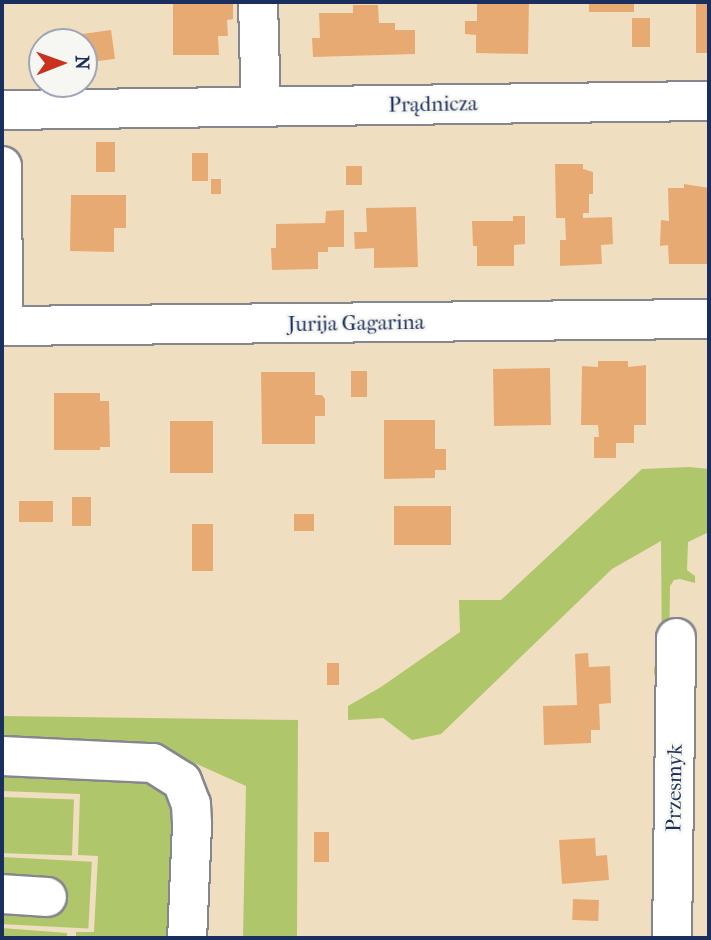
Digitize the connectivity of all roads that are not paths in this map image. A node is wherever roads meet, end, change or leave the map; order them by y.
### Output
1 (258, 2) edge
2 (709, 101) edge
3 (261, 107) junction
4 (2, 110) edge
5 (2, 166) edge
6 (709, 319) edge
7 (2, 326) edge
8 (676, 638) dead end
9 (2, 756) edge
10 (2, 894) edge
11 (47, 897) dead end
12 (187, 938) edge
13 (673, 938) edge

1 - 3 street
2 - 3 street, Prądnicza
3 - 4 street, Prądnicza
5 - 7 street
6 - 7 street, Jurija Gagarina
8 - 13 street, Przesmyk
9 - 12 street
10 - 11 street

